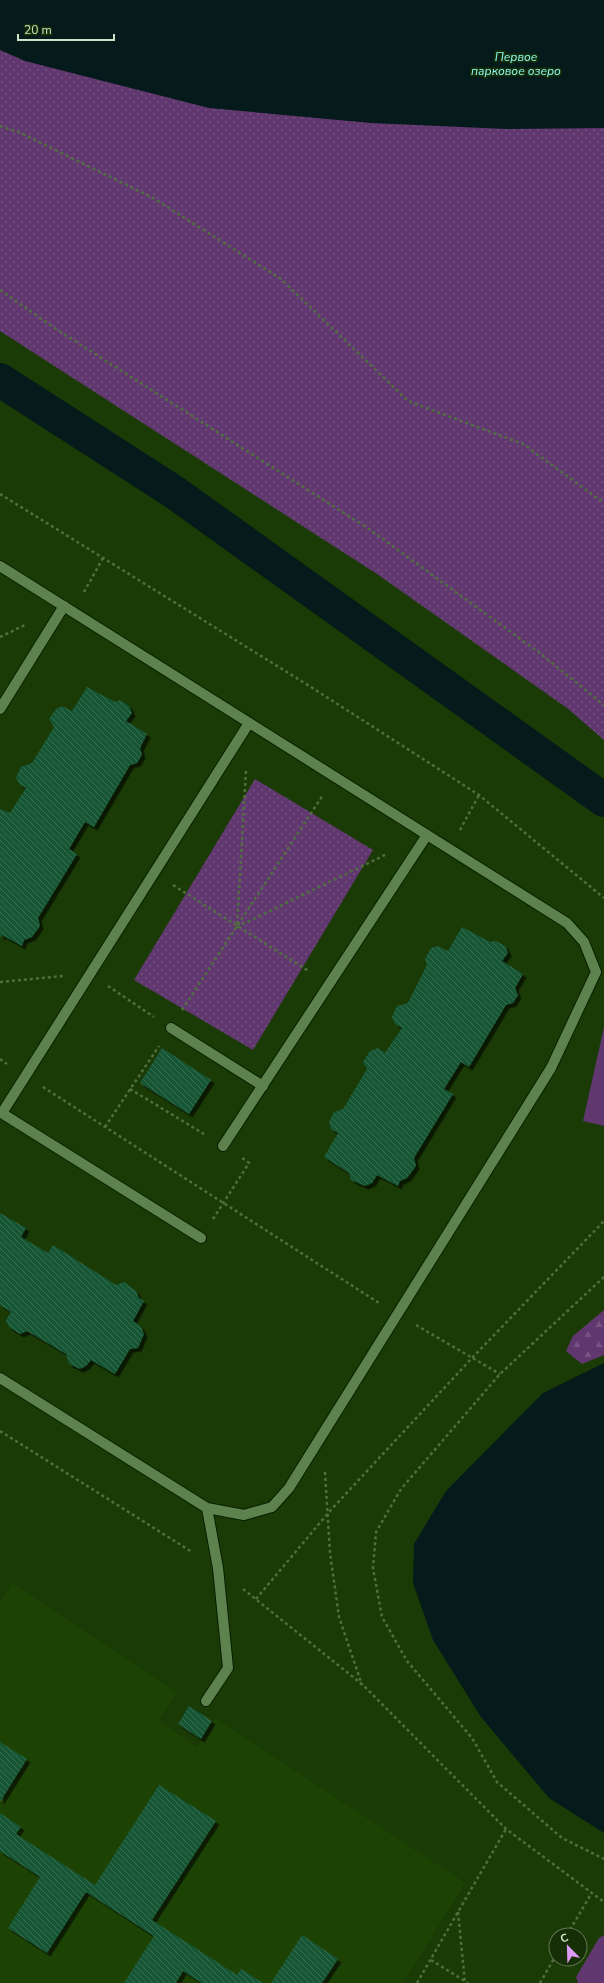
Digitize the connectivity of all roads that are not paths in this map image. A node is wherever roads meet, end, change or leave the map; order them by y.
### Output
1 (0, 566) edge
2 (64, 606) junction
3 (0, 709) edge
4 (249, 723) junction
5 (427, 835) junction
6 (171, 1028) road end
7 (263, 1086) junction
8 (1, 1113) edge
9 (223, 1146) dead end
10 (201, 1238) dead end
11 (0, 1378) edge
12 (207, 1508) junction
13 (206, 1701) dead end

1 - 2 lane
2 - 3 lane
2 - 4 lane
4 - 5 lane
4 - 8 lane
5 - 7 lane
5 - 12 lane
6 - 7 lane
7 - 9 lane
8 - 10 lane
11 - 12 lane
12 - 13 lane

